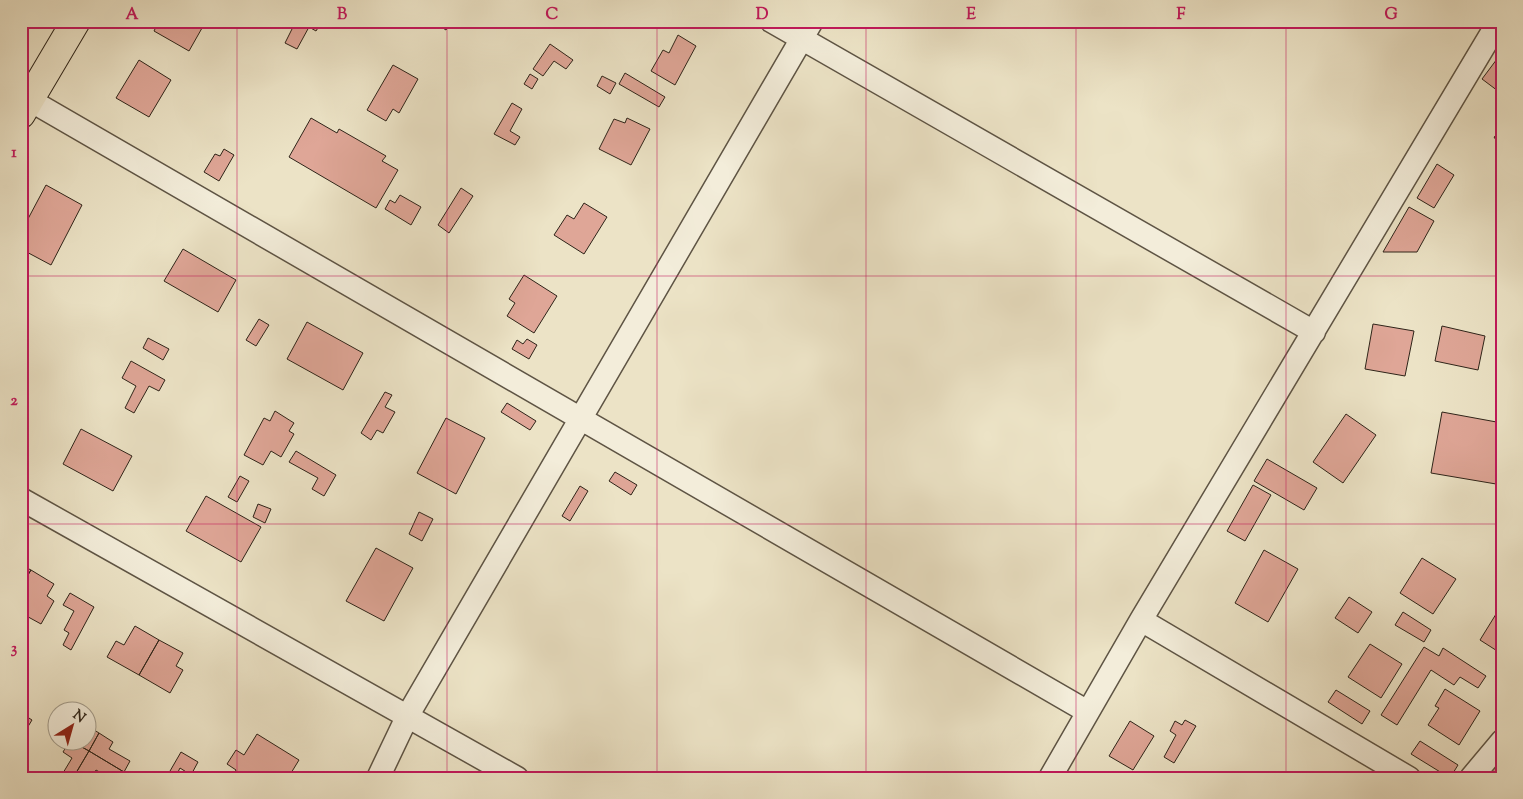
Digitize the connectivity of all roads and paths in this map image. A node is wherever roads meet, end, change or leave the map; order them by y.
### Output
1 (76, 21) edge
2 (771, 21) edge
3 (1499, 21) edge
4 (807, 30) edge
5 (24, 103) edge
6 (1314, 332) junction
7 (581, 419) junction
8 (21, 499) edge
9 (1141, 620) junction
10 (1088, 712) junction
11 (408, 715) junction
12 (1502, 741) edge
13 (378, 778) edge
14 (517, 778) edge
15 (1050, 778) edge
16 (1409, 778) edge
17 (1472, 778) edge

1 - 5 highway
2 - 4 street
3 - 6 street
4 - 6 street
4 - 7 street
5 - 7 street
6 - 9 street
7 - 10 street
7 - 11 street
8 - 11 street
9 - 10 street
9 - 16 street
10 - 15 street
11 - 13 street
11 - 14 street
12 - 17 street

